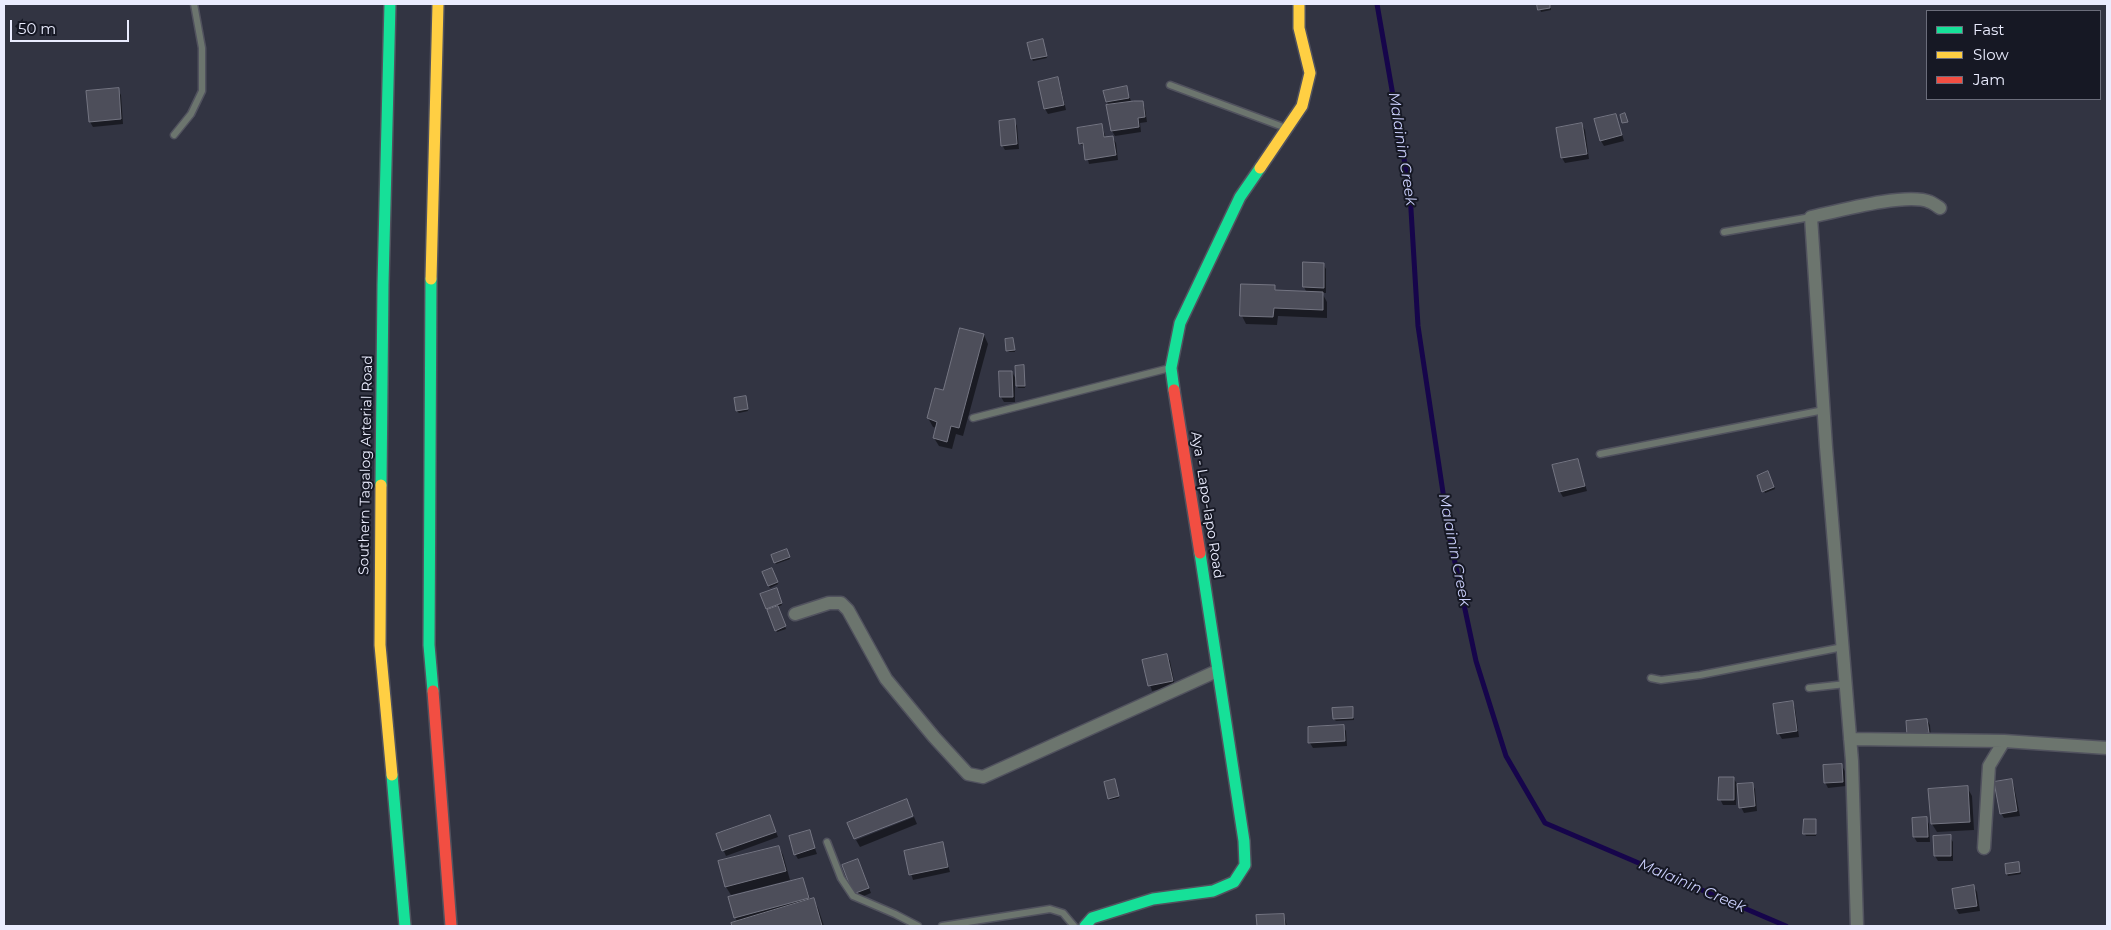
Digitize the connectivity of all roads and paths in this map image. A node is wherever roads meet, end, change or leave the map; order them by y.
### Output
1 (194, 4) edge
2 (390, 4) edge
3 (438, 4) edge
4 (1299, 4) edge
5 (1170, 85) dead end
6 (1286, 128) junction
7 (174, 134) dead end
8 (1940, 208) dead end
9 (1812, 217) junction
10 (1724, 232) dead end
11 (1171, 368) junction
12 (1824, 410) junction
13 (973, 418) dead end
14 (1600, 454) dead end
15 (795, 614) dead end
16 (1842, 646) junction
17 (1217, 671) junction
18 (1651, 678) dead end
19 (1846, 684) junction
20 (1809, 688) dead end
21 (1850, 739) junction
22 (2004, 741) junction
23 (2107, 748) edge
24 (827, 842) dead end
25 (1984, 848) dead end
26 (405, 926) edge
27 (451, 926) edge
28 (918, 926) edge
29 (942, 926) edge
30 (1074, 926) edge
31 (1085, 926) edge
32 (1857, 926) edge

1 - 7 lane
2 - 26 main road, Southern Tagalog Arterial Road
3 - 27 main road
4 - 6 main road, Aya - Lapo-lapo Road
5 - 6 lane
6 - 11 main road, Aya - Lapo-lapo Road
8 - 9 street
9 - 10 lane
9 - 12 street
11 - 13 lane
11 - 17 main road, Aya - Lapo-lapo Road
12 - 14 lane
12 - 16 street
15 - 17 street
16 - 18 lane
16 - 19 street
17 - 31 main road, Aya - Lapo-lapo Road
19 - 20 lane
19 - 21 street
21 - 22 street
21 - 32 street
22 - 23 street
22 - 25 street
24 - 28 lane
29 - 30 lane

